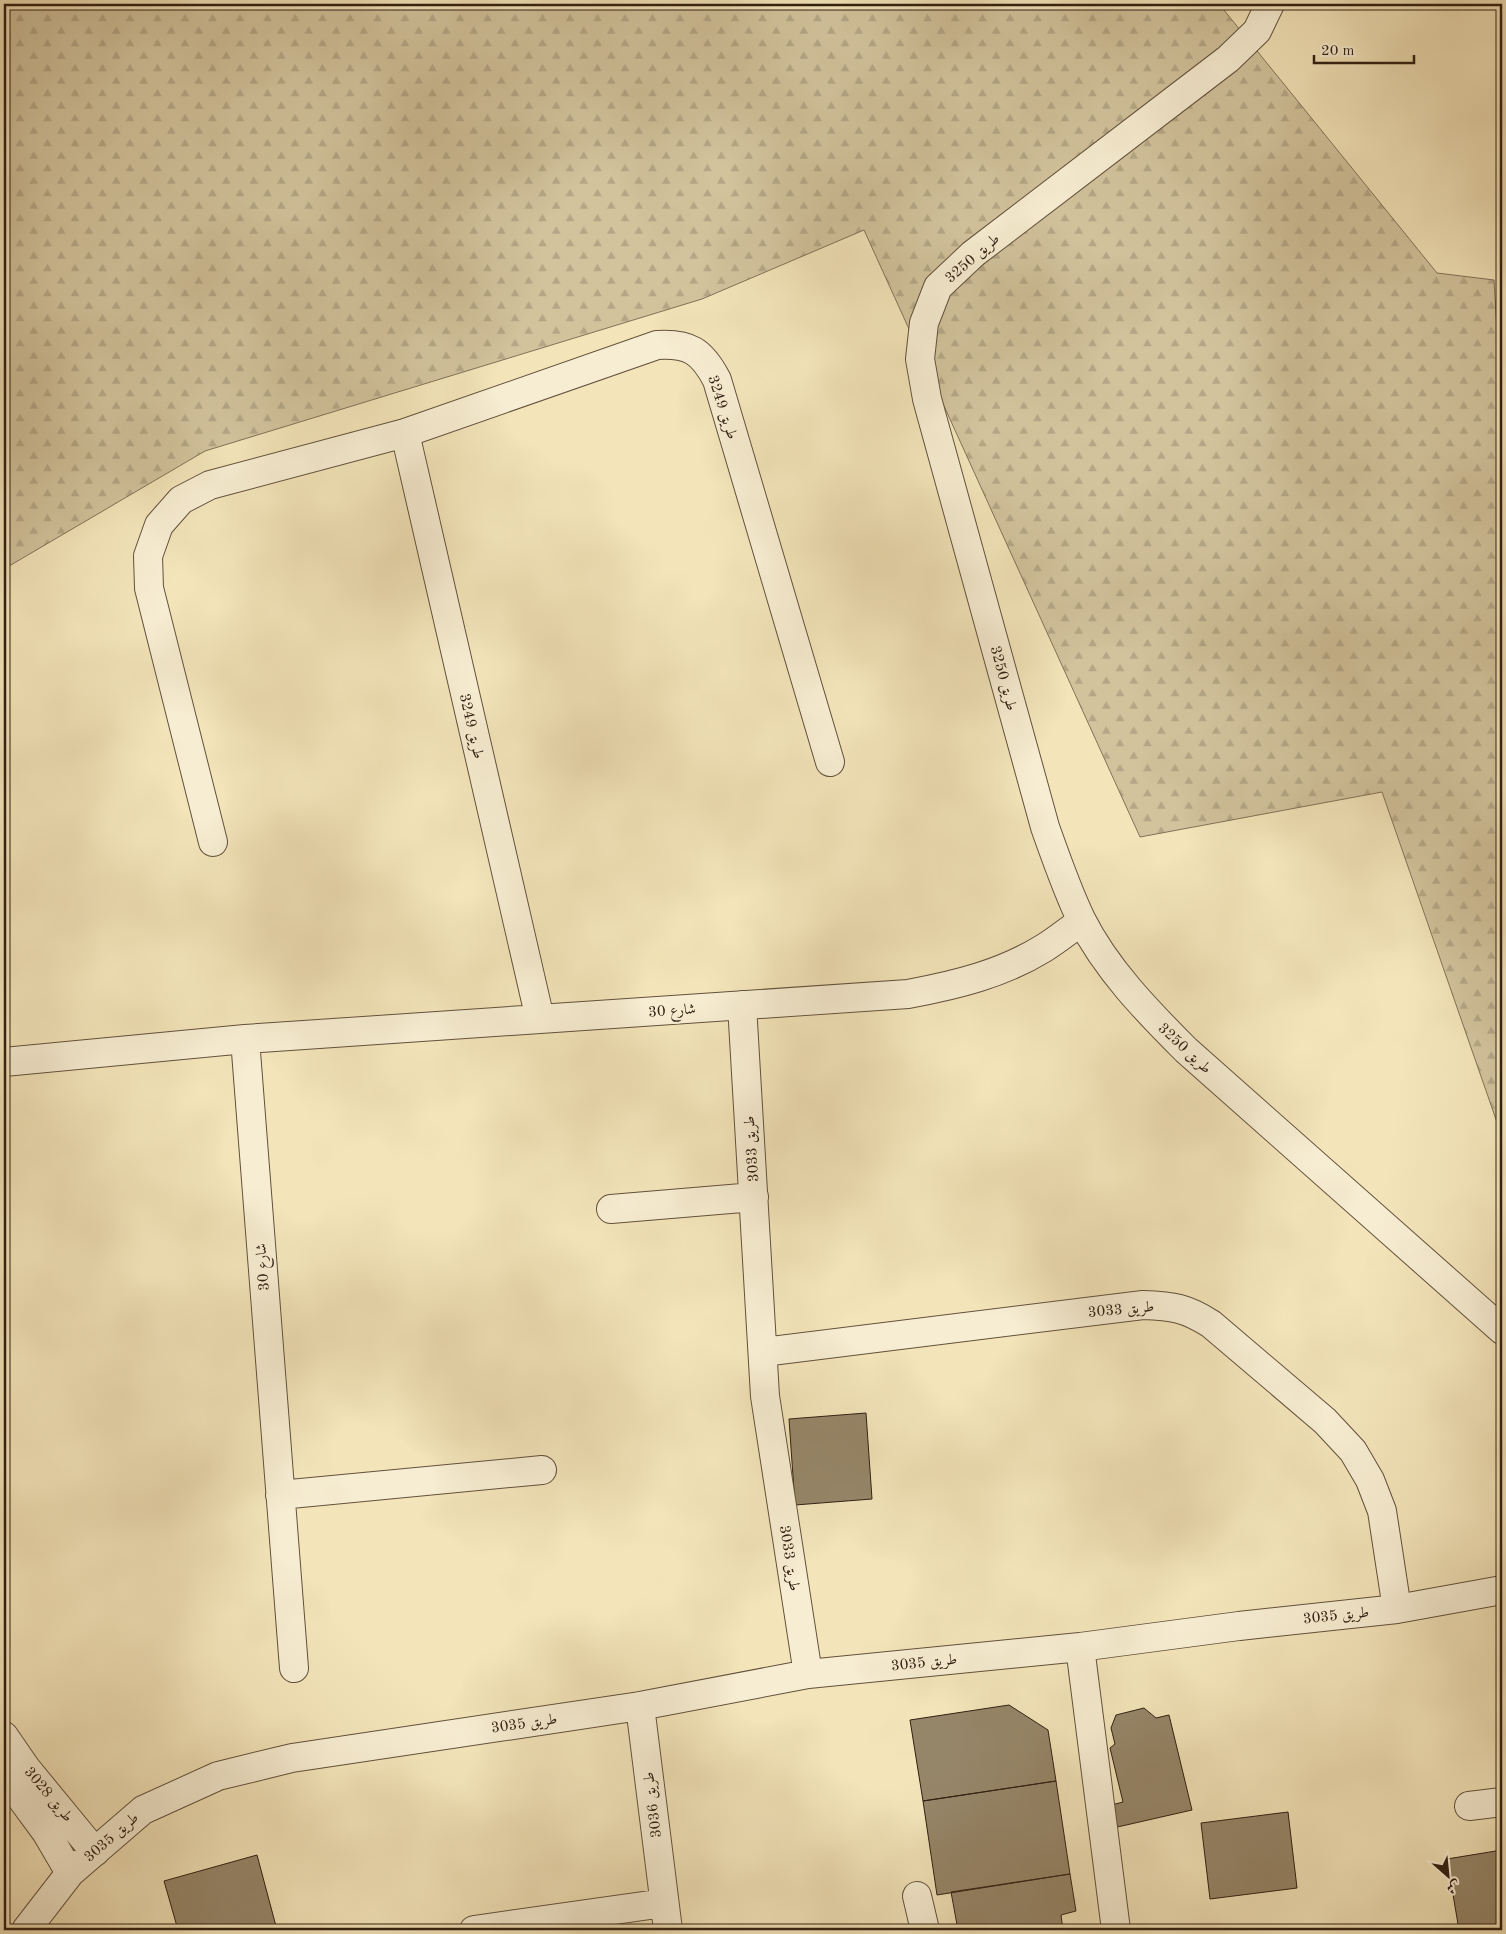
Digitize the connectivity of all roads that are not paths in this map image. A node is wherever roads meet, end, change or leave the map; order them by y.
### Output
1 (1270, 4) edge
2 (405, 434) junction
3 (830, 762) dead end
4 (213, 842) dead end
5 (1082, 921) junction
6 (742, 1005) junction
7 (540, 1019) junction
8 (245, 1039) junction
9 (4, 1062) edge
10 (754, 1197) junction
11 (611, 1209) dead end
12 (1502, 1330) edge
13 (763, 1352) junction
14 (542, 1470) dead end
15 (280, 1495) junction
16 (1502, 1590) edge
17 (1397, 1609) junction
18 (1080, 1647) junction
19 (294, 1668) dead end
20 (808, 1674) junction
21 (640, 1706) junction
22 (4, 1736) edge
23 (4, 1775) edge
24 (1502, 1802) edge
25 (1469, 1806) dead end
26 (95, 1852) junction
27 (70, 1873) junction
28 (917, 1896) dead end
29 (664, 1903) junction
30 (26, 1930) edge
31 (474, 1930) edge
32 (668, 1930) edge
33 (925, 1930) edge
34 (1116, 1930) edge

1 - 5 street, طريق 3250
2 - 3 street, طريق 3249
2 - 4 street, طريق 3249
2 - 7 street, طريق 3249
5 - 6 street, شارع 30
5 - 12 street, طريق 3250
6 - 7 street, شارع 30
6 - 10 street, طريق 3033
7 - 8 street, شارع 30
8 - 9 street, شارع 30
8 - 15 street, شارع 30
10 - 11 street
10 - 13 street, طريق 3033
13 - 17 street, طريق 3033
13 - 20 street, طريق 3033
14 - 15 street
15 - 19 street, شارع 30
16 - 17 street, طريق 3035
17 - 18 street, طريق 3035
18 - 20 street, طريق 3035
18 - 34 street
20 - 21 street, طريق 3035
21 - 26 street, طريق 3035
21 - 29 street, طريق 3036
22 - 26 street, طريق 3028
23 - 27 street, طريق 3028
24 - 25 street
26 - 27 street, طريق 3035
27 - 30 street, طريق 3035
28 - 33 street
29 - 31 street
29 - 32 street, طريق 3036

